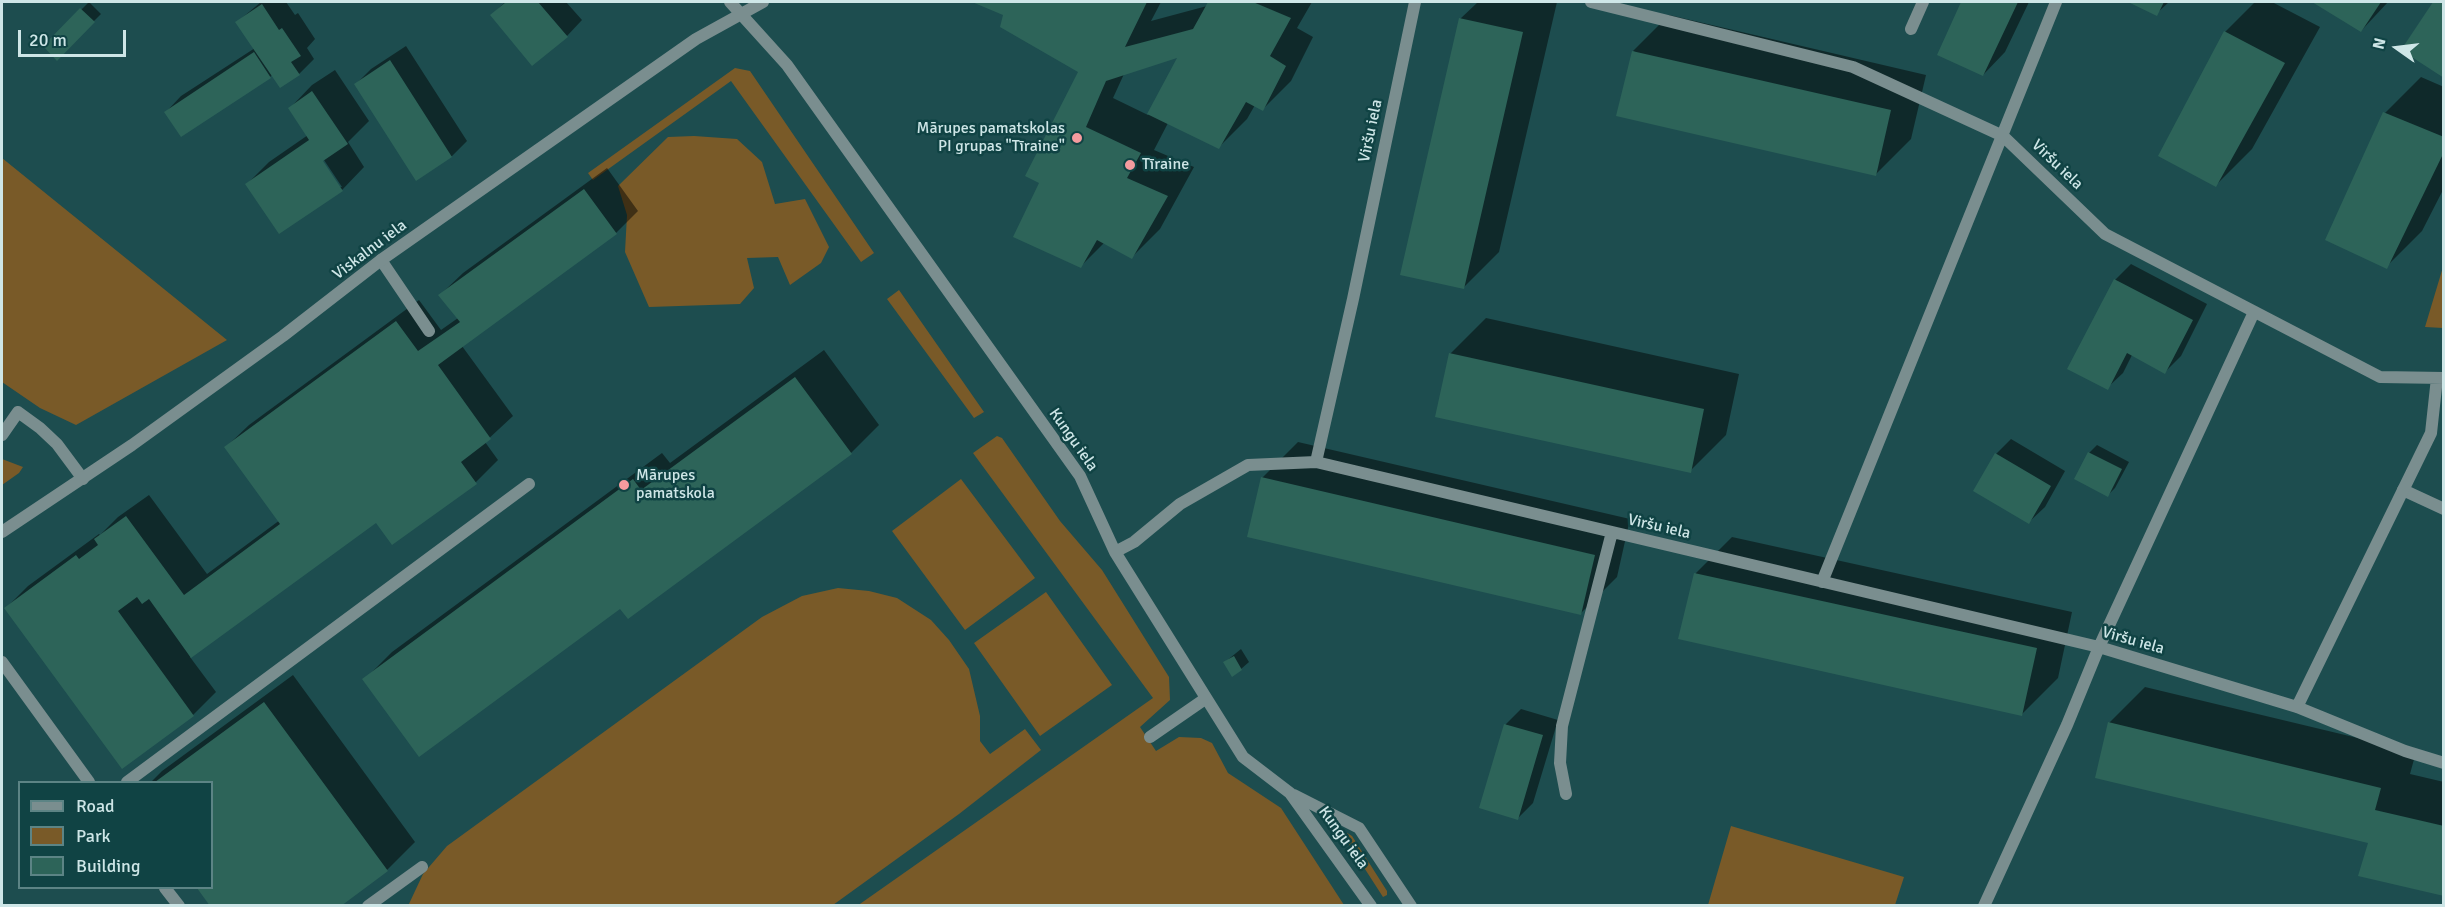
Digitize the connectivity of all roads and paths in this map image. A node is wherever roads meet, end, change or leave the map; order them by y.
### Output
1 (730, 2) edge
2 (763, 2) edge
3 (1415, 2) edge
4 (1591, 2) edge
5 (1923, 2) edge
6 (2056, 2) edge
7 (741, 15) junction
8 (1911, 29) dead end
9 (2003, 136) junction
10 (381, 260) junction
11 (2254, 312) junction
12 (429, 331) dead end
13 (2440, 378) edge
14 (2, 435) edge
15 (1316, 462) junction
16 (83, 479) junction
17 (530, 484) dead end
18 (2403, 490) junction
19 (2444, 509) edge
20 (2, 532) edge
21 (1612, 532) junction
22 (1115, 552) junction
23 (1822, 582) junction
24 (2099, 648) junction
25 (2, 662) edge
26 (1205, 699) junction
27 (2297, 707) junction
28 (1150, 737) dead end
29 (2444, 763) edge
30 (88, 781) edge
31 (130, 781) edge
32 (1290, 793) junction
33 (1566, 794) dead end
34 (422, 867) dead end
35 (166, 889) edge
36 (178, 906) edge
37 (368, 906) edge
38 (1371, 906) edge
39 (1411, 906) edge
40 (1984, 906) edge

1 - 7 street, Kungu iela
2 - 7 street, Viskalnu iela
3 - 15 street, Viršu iela
4 - 9 street, Viršu iela
5 - 8 street
6 - 9 street
7 - 10 street, Viskalnu iela
7 - 22 street, Kungu iela
9 - 11 street, Viršu iela
9 - 23 street
10 - 12 street
10 - 16 street, Viskalnu iela
11 - 13 street, Viršu iela
11 - 24 street
13 - 18 street
14 - 16 street
15 - 21 street, Viršu iela
15 - 22 street
16 - 20 street, Viskalnu iela
17 - 31 street
18 - 19 street
18 - 27 street
21 - 23 street, Viršu iela
21 - 33 street
22 - 26 street, Kungu iela
23 - 24 street, Viršu iela
24 - 27 street, Viršu iela
24 - 40 street
25 - 30 street
26 - 28 street
26 - 32 street, Kungu iela
27 - 29 street, Viršu iela
32 - 38 street, Kungu iela
32 - 39 street
34 - 37 street
35 - 36 street

